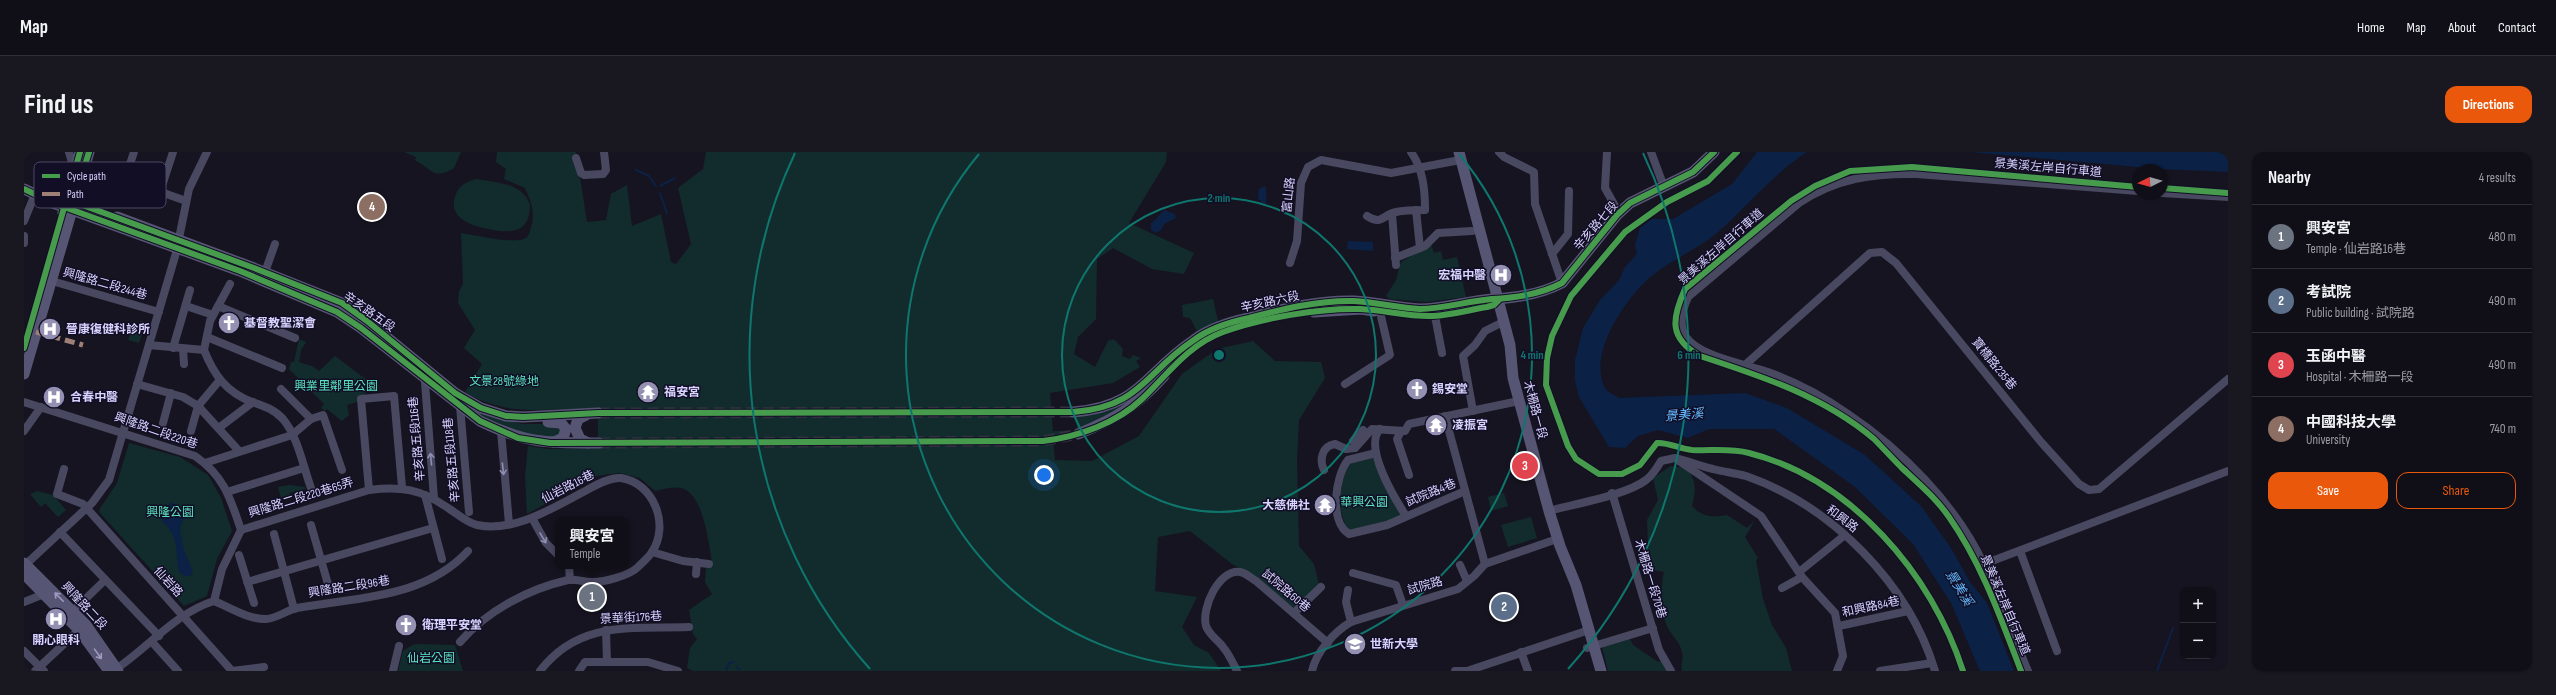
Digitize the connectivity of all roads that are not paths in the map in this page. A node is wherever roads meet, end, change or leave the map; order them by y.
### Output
1 (69, 152) edge
2 (80, 152) edge
3 (89, 152) edge
4 (134, 152) edge
5 (173, 152) edge
6 (206, 152) edge
7 (604, 152) edge
8 (1411, 152) edge
9 (1499, 152) edge
10 (1607, 152) edge
11 (1651, 152) edge
12 (1714, 152) edge
13 (1456, 156) edge
14 (576, 158) dead end
15 (72, 162) edge
16 (76, 162) edge
17 (85, 162) edge
18 (131, 162) edge
19 (1420, 168) junction
20 (166, 174) edge
21 (24, 180) edge
22 (34, 185) edge
23 (1664, 187) junction
24 (24, 189) edge
25 (1569, 191) dead end
26 (2132, 191) edge
27 (2168, 193) edge
28 (34, 194) joint
29 (166, 194) edge
30 (2228, 198) edge
31 (186, 201) junction
32 (68, 208) edge
33 (80, 208) edge
34 (1416, 210) junction
35 (1619, 213) junction
36 (1392, 214) junction
37 (1367, 216) dead end
38 (24, 221) edge
39 (1472, 231) junction
40 (24, 236) edge
41 (24, 243) edge
42 (178, 244) junction
43 (275, 244) dead end
44 (1420, 248) junction
45 (1552, 254) junction
46 (1290, 263) dead end
47 (265, 272) junction
48 (48, 280) junction
49 (1562, 283) junction
50 (230, 284) dead end
51 (190, 290) dead end
52 (1495, 302) junction
53 (186, 306) junction
54 (218, 306) junction
55 (159, 312) junction
56 (1380, 312) junction
57 (213, 315) junction
58 (1435, 316) junction
59 (1499, 324) junction
60 (207, 337) junction
61 (295, 338) dead end
62 (25, 343) edge
63 (149, 345) junction
64 (173, 348) junction
65 (183, 349) junction
66 (204, 350) junction
67 (1442, 353) dead end
68 (184, 364) dead end
69 (1746, 365) junction
70 (282, 368) dead end
71 (24, 374) edge
72 (2228, 379) edge
73 (427, 380) junction
74 (219, 381) junction
75 (137, 384) junction
76 (1346, 384) dead end
77 (281, 389) dead end
78 (171, 393) junction
79 (24, 402) edge
80 (253, 402) junction
81 (1518, 402) junction
82 (198, 406) junction
83 (460, 406) junction
84 (41, 407) junction
85 (1473, 410) junction
86 (1073, 412) tunnel mouth
87 (598, 413) tunnel mouth
88 (587, 415) junction
89 (1445, 416) junction
90 (528, 417) junction
91 (311, 419) junction
92 (163, 423) dead end
93 (220, 427) junction
94 (1380, 429) junction
95 (24, 431) edge
96 (191, 431) dead end
97 (501, 431) junction
98 (123, 432) junction
99 (1400, 433) junction
100 (1078, 434) tunnel mouth
101 (292, 435) junction
102 (1353, 441) dead end
103 (550, 443) junction
104 (239, 451) junction
105 (1376, 453) junction
106 (1675, 458) junction
107 (204, 463) junction
108 (304, 468) junction
109 (64, 469) dead end
110 (342, 470) dead end
111 (1324, 470) dead end
112 (2228, 471) edge
113 (1409, 475) dead end
114 (402, 487) junction
115 (311, 488) dead end
116 (369, 490) junction
117 (1465, 491) junction
118 (227, 492) junction
119 (1612, 493) junction
120 (425, 495) junction
121 (434, 498) junction
122 (87, 508) junction
123 (1549, 511) junction
124 (469, 512) dead end
125 (1406, 516) junction
126 (532, 518) junction
127 (510, 524) junction
128 (310, 525) dead end
129 (433, 528) junction
130 (241, 530) junction
131 (60, 532) junction
132 (274, 534) dead end
133 (1845, 535) junction
134 (1556, 539) junction
135 (468, 551) dead end
136 (2020, 551) junction
137 (555, 552) edge
138 (652, 552) junction
139 (239, 555) dead end
140 (442, 559) dead end
141 (321, 560) junction
142 (697, 562) junction
143 (709, 564) dead end
144 (1485, 564) junction
145 (1984, 564) junction
146 (1460, 565) dead end
147 (24, 567) edge
148 (569, 569) edge
149 (284, 571) junction
150 (1353, 573) dead end
151 (696, 574) dead end
152 (1800, 574) junction
153 (105, 580) junction
154 (570, 580) junction
155 (1467, 581) junction
156 (247, 582) junction
157 (1321, 587) dead end
158 (1782, 588) dead end
159 (1348, 590) dead end
160 (330, 591) dead end
161 (44, 594) junction
162 (214, 601) junction
163 (24, 602) edge
164 (254, 603) dead end
165 (1403, 605) junction
166 (294, 608) junction
167 (73, 611) junction
168 (1908, 611) junction
169 (1294, 613) junction
170 (183, 617) junction
171 (1351, 622) junction
172 (1839, 626) junction
173 (689, 627) dead end
174 (1652, 628) junction
175 (79, 630) junction
176 (606, 630) junction
177 (1585, 631) junction
178 (159, 636) junction
179 (152, 642) junction
180 (460, 642) dead end
181 (1328, 643) junction
182 (399, 646) dead end
183 (1590, 647) junction
184 (2057, 650) dead end
185 (24, 651) edge
186 (1521, 652) junction
187 (607, 662) junction
188 (264, 667) dead end
189 (1934, 667) edge
190 (39, 669) edge
191 (1910, 669) edge
192 (114, 670) edge
193 (178, 671) edge
194 (232, 671) edge
195 (393, 671) edge
196 (540, 671) edge
197 (579, 671) edge
198 (678, 671) edge
199 (1237, 671) edge
200 (1312, 671) edge
201 (1455, 671) edge
202 (1467, 671) edge
203 (1528, 671) edge
204 (1593, 671) edge
205 (1601, 671) edge
206 (1671, 671) edge
207 (1837, 671) edge
208 (1880, 671) edge
209 (2028, 671) edge

1 - 15 street
2 - 16 main road
3 - 17 main road
4 - 18 street
5 - 20 street
6 - 31 street, 興隆路二段244巷
7 - 14 street
8 - 19 street
9 - 45 street
10 - 35 street
11 - 23 street
12 - 23 main road, 辛亥路七段
13 - 19 street, 富山路
13 - 39 main road, 木柵路一段
13 - 52 main road, 木柵路一段
19 - 34 street
19 - 46 street, 富山路
21 - 22 main road
23 - 35 main road, 辛亥路七段
24 - 28 main road
25 - 45 street
26 - 69 street
27 - 30 street
28 - 38 street
29 - 31 street
31 - 42 street, 興隆路二段244巷
32 - 48 main road
33 - 42 main road, 辛亥路五段
34 - 36 street
34 - 44 street
35 - 49 main road, 辛亥路七段
36 - 37 street
36 - 44 street
39 - 44 street
39 - 52 main road, 木柵路一段
40 - 41 street
42 - 47 main road, 辛亥路五段
42 - 55 street, 興隆路二段244巷
42 - 73 main road, 辛亥路五段
43 - 47 street
45 - 49 street
47 - 90 main road, 辛亥路五段
48 - 55 street, 興隆路二段244巷
48 - 62 main road
48 - 71 main road
49 - 52 main road, 辛亥路七段
50 - 54 street
51 - 53 street
52 - 58 main road, 辛亥路六段
52 - 59 main road, 木柵路一段
52 - 81 main road, 木柵路一段
52 - 86 main road, 辛亥路六段
53 - 57 street
53 - 64 street
54 - 57 street
54 - 61 street
55 - 63 street, 興隆路二段244巷
56 - 58 main road, 辛亥路六段
56 - 76 street
56 - 100 main road, 辛亥路六段
57 - 60 street
58 - 67 street
59 - 81 main road, 木柵路一段
59 - 85 street
60 - 66 street
60 - 70 street
63 - 64 street
63 - 75 street, 興隆路二段244巷
64 - 65 street
65 - 66 street
65 - 68 street
66 - 74 street
69 - 72 street, 寶橋路235巷
69 - 145 street
73 - 83 main road, 辛亥路五段
121 -> 73 street, 辛亥路五段116巷
74 - 80 street
74 - 82 street
75 - 78 street
75 - 98 street, 興隆路二段244巷
77 - 91 street
78 - 82 street
78 - 92 street
79 - 84 street, 興隆路二段220巷
80 - 93 street
80 - 101 street
81 - 85 street
81 - 123 main road, 木柵路一段
81 - 134 main road, 木柵路一段
82 - 93 street
82 - 96 street
83 - 97 main road, 辛亥路五段
83 - 124 street, 辛亥路五段118巷
84 - 95 street
84 - 98 street, 興隆路二段220巷
85 - 89 street
87 - 88 main road, 辛亥路五段
88 - 90 main road, 辛亥路五段
88 - 103 main road, 辛亥路五段
89 - 99 street
89 - 117 street
90 - 103 main road
91 - 101 street
91 - 110 street
93 - 104 street
94 - 99 street
94 - 102 street
94 - 105 street
94 - 111 street
97 - 103 main road, 辛亥路五段
97 -> 127 street
98 - 107 street, 興隆路二段220巷
98 - 122 street, 興隆路二段244巷
99 - 113 street
101 - 104 street
101 - 108 street
104 - 107 street
105 - 125 street
105 - 125 street, 試院路4巷
106 - 119 street
106 - 133 street, 和興路
106 - 152 street
107 - 118 street, 興隆路二段220巷
108 - 115 street
108 - 118 street
109 - 122 street, 仙岩路
112 - 136 street
114 - 116 street, 興隆路二段220巷65弄
114 - 116 street, 興隆路二段220巷65弄
114 - 120 street, 興隆路二段220巷65弄
116 - 130 street, 興隆路二段220巷65弄
117 - 125 street, 試院路4巷
117 - 144 street, 試院路4巷
118 - 130 street, 興隆路二段220巷
119 - 123 street
119 - 174 street, 木柵路一段70巷
120 - 121 street
120 - 129 street
121 - 127 street
122 - 131 street, 興隆路二段244巷
122 - 170 street, 仙岩路
123 - 134 main road, 木柵路一段
126 - 127 street
126 -> 137 street
126 - 138 street, 仙岩路16巷
128 - 141 street, 興隆路二段96巷
129 - 140 street
129 - 141 street
130 - 162 street
131 - 147 street, 興隆路二段244巷
131 - 153 street
132 - 149 street, 興隆路二段96巷
133 - 152 street
133 - 168 street, 和興路
134 - 144 street, 試院路
134 - 177 main road, 木柵路一段
135 - 166 street, 興隆路二段96巷
136 - 145 street
136 - 184 street
138 - 142 street
138 - 154 street, 仙岩路16巷
139 - 156 street
141 - 149 street
141 - 160 street, 興隆路二段96巷
142 - 143 street
142 - 151 street
144 - 155 street, 試院路
145 - 209 street
146 - 155 street
147 - 161 main road, 興隆路二段
167 -> 147 main road, 興隆路二段
148 - 154 street
149 - 156 street
149 - 166 street, 興隆路二段96巷
150 - 165 street
152 - 158 street
152 - 172 street
153 - 167 street
153 - 178 street
154 - 180 street, 仙岩路16巷
155 - 165 street, 試院路
156 - 164 street
157 - 169 street
159 - 171 street
161 - 163 street
161 - 175 main road, 興隆路二段
162 - 166 street, 興隆路二段96巷
162 - 170 street
165 - 171 street, 試院路
167 - 192 main road, 興隆路二段
168 - 172 street, 和興路84巷
168 - 189 street, 和興路
169 - 181 street, 試院路60巷
169 - 199 street, 試院路60巷
170 - 178 street
170 - 194 street, 仙岩路
171 - 181 street, 試院路
172 - 207 street
173 - 176 street, 景華街176巷
174 - 183 street, 木柵路一段70巷
174 - 206 street
175 - 190 street
175 -> 192 main road, 興隆路二段
176 - 187 street
176 - 196 street, 景華街176巷
177 - 183 main road, 木柵路一段
177 - 186 street
178 - 179 street
179 - 192 street
179 - 193 street
181 - 200 street, 試院路
182 - 195 street
183 - 204 main road, 木柵路一段
183 - 205 main road, 木柵路一段
185 - 190 street
186 - 202 street
186 - 203 street
187 - 197 street
187 - 198 street
188 - 194 street
189 - 191 street
191 - 208 street
201 - 202 street

